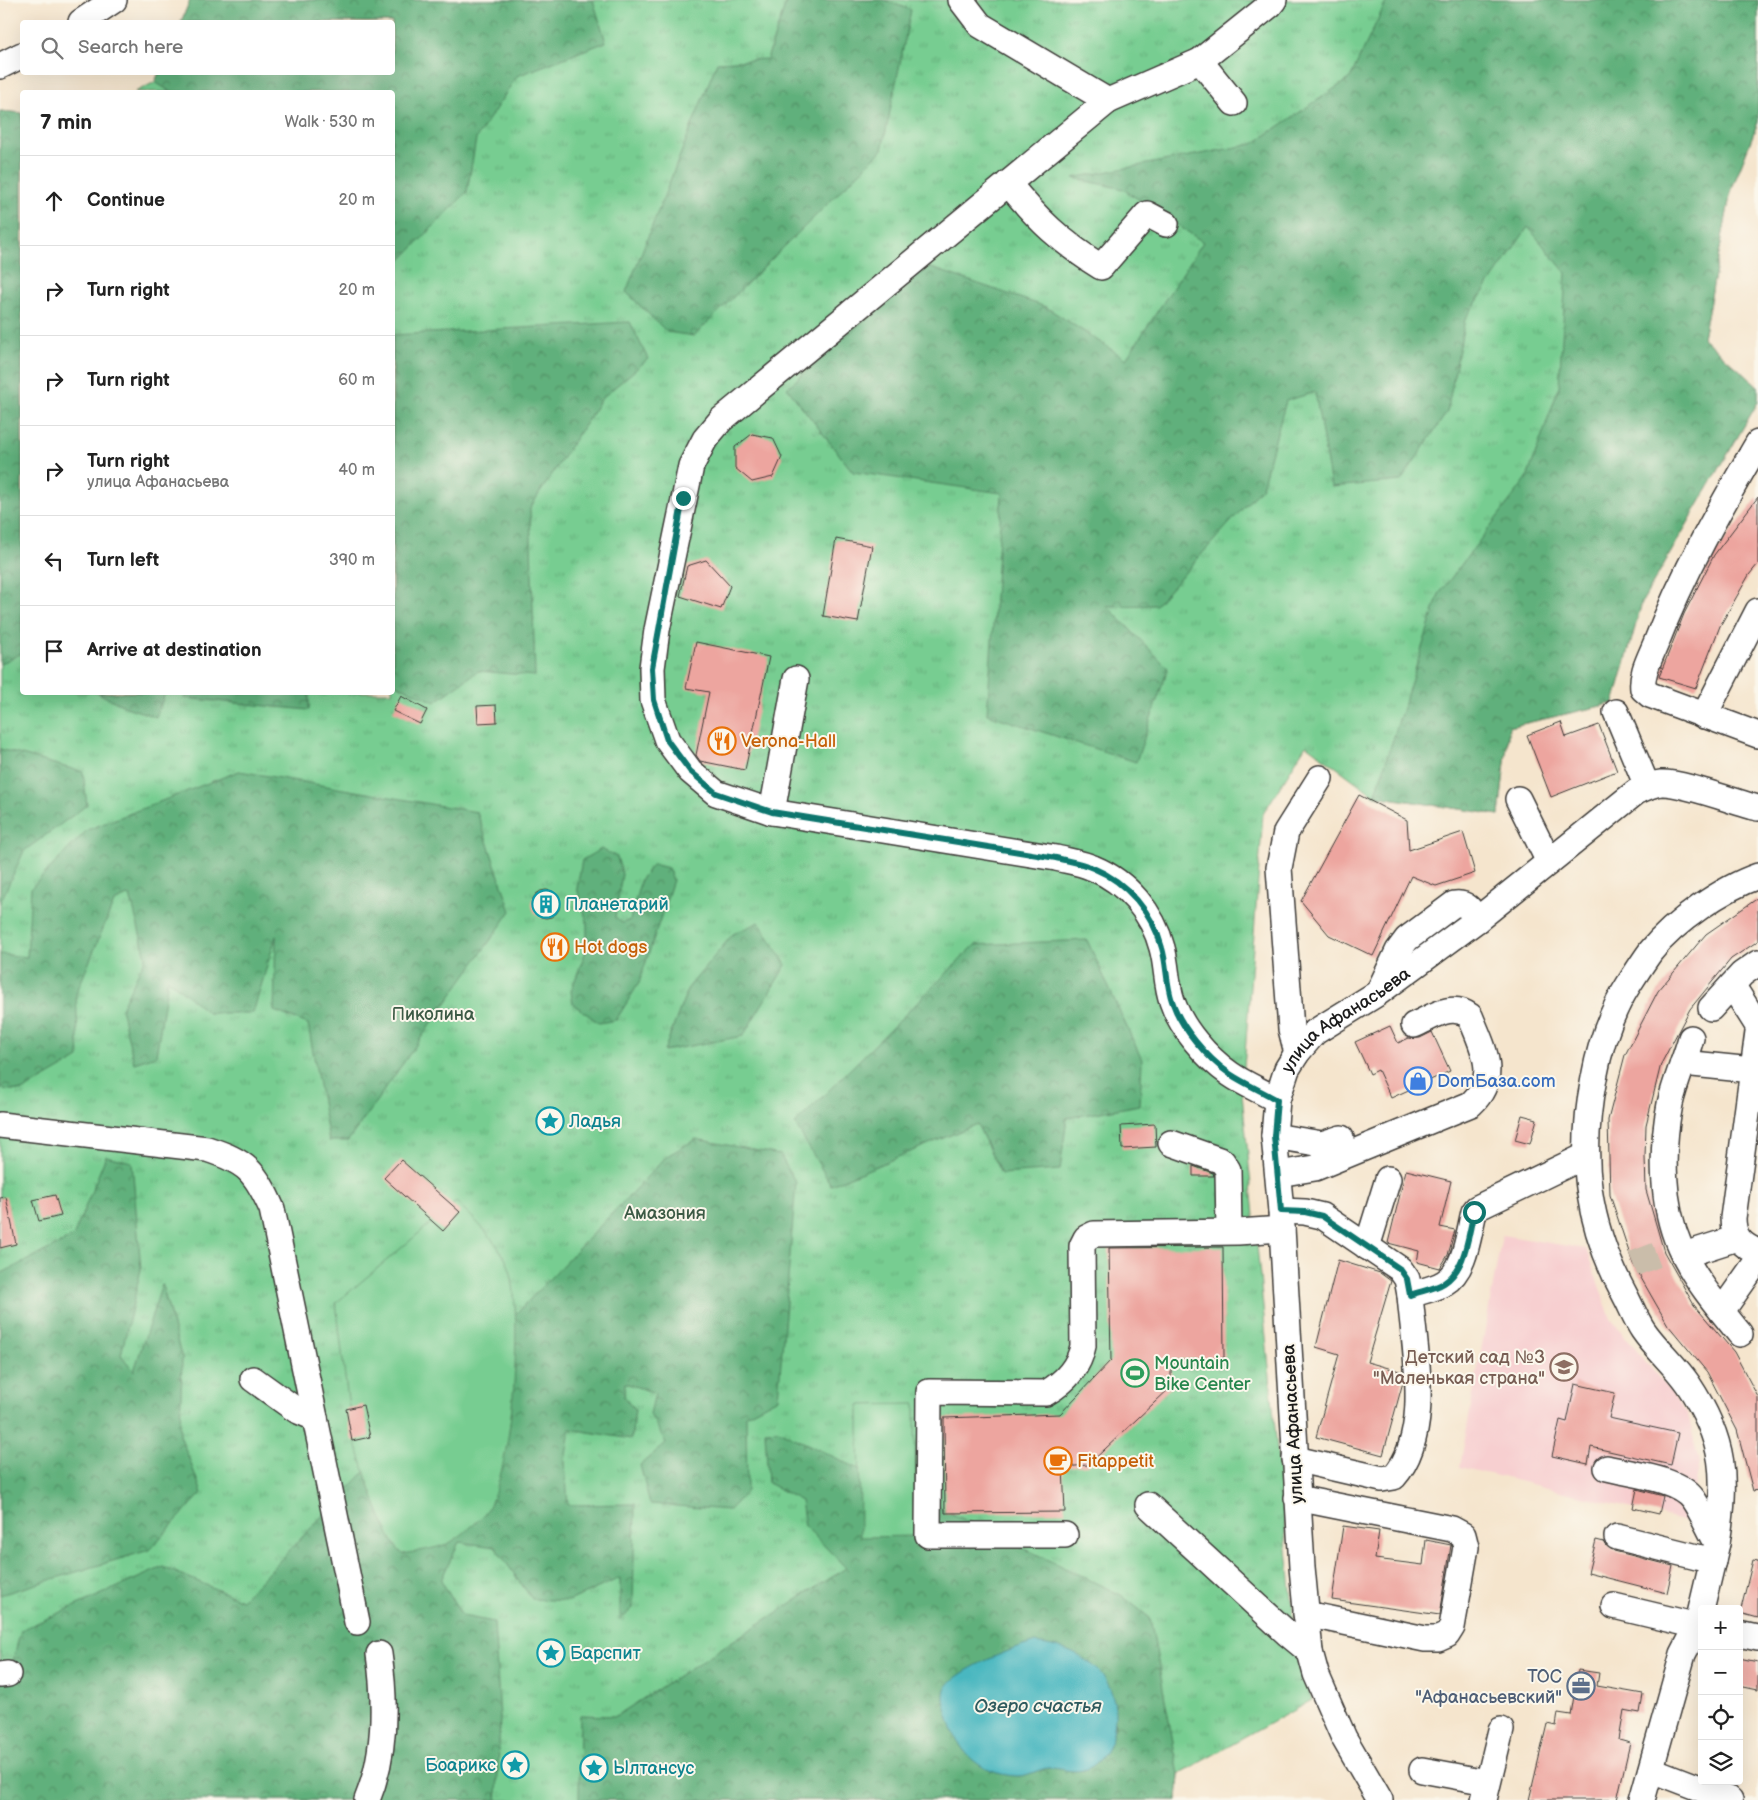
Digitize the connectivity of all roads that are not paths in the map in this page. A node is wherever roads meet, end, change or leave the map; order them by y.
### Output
1 (114, 0) edge
2 (961, 0) edge
3 (1274, 0) edge
4 (84, 20) edge
5 (20, 56) edge
6 (1200, 61) junction
7 (0, 66) edge
8 (1108, 101) junction
9 (1234, 103) dead end
10 (1008, 183) junction
11 (1166, 224) dead end
12 (1758, 443) edge
13 (1758, 611) edge
14 (796, 679) dead end
15 (1616, 712) dead end
16 (1704, 716) junction
17 (1758, 735) edge
18 (1320, 778) dead end
19 (1647, 786) junction
20 (1518, 799) dead end
21 (1758, 808) edge
22 (772, 812) junction
23 (1549, 862) junction
24 (1758, 876) edge
25 (1758, 963) edge
26 (1732, 985) junction
27 (1711, 1008) dead end
28 (1414, 1025) dead end
29 (1758, 1026) edge
30 (1758, 1032) edge
31 (1691, 1038) dead end
32 (1296, 1053) junction
33 (1684, 1063) junction
34 (1753, 1081) edge
35 (1277, 1100) junction
36 (0, 1125) edge
37 (1274, 1136) junction
38 (1341, 1138) dead end
39 (1171, 1143) dead end
40 (1585, 1156) junction
41 (1278, 1174) junction
42 (1388, 1179) dead end
43 (1281, 1220) junction
44 (1229, 1230) junction
45 (1737, 1238) junction
46 (1367, 1247) junction
47 (1676, 1251) junction
48 (1758, 1252) edge
49 (1758, 1260) edge
50 (1410, 1295) junction
51 (1722, 1312) junction
52 (1740, 1334) dead end
53 (253, 1379) dead end
54 (315, 1418) junction
55 (1295, 1459) junction
56 (1607, 1468) dead end
57 (1297, 1498) junction
58 (1148, 1505) dead end
59 (1065, 1536) dead end
60 (1617, 1537) dead end
61 (1715, 1552) junction
62 (1704, 1605) edge
63 (1614, 1606) dead end
64 (1306, 1614) junction
65 (357, 1622) dead end
66 (1698, 1627) edge
67 (1698, 1630) edge
68 (1743, 1635) edge
69 (1758, 1638) edge
70 (1310, 1652) junction
71 (379, 1654) dead end
72 (1501, 1730) dead end
73 (1422, 1770) dead end
74 (1652, 1770) junction
75 (1485, 1791) edge
76 (367, 1800) edge
77 (1380, 1800) edge
78 (1642, 1800) edge
79 (1730, 1800) edge

1 - 4 street
2 - 8 street
3 - 6 street
5 - 7 street
6 - 8 street
6 - 9 street
8 - 10 street
10 - 11 street
10 - 22 street
12 - 16 street
13 - 16 street
14 - 22 street
15 - 19 street
16 - 17 street
18 - 32 street
19 - 21 street
19 - 23 street, улица Афанасьева
20 - 23 street
22 - 35 street
23 - 32 street, улица Афанасьева
24 - 40 street
25 - 26 street
26 - 27 street
26 - 29 street
28 - 41 street
30 - 34 street
31 - 33 street
32 - 35 street, улица Афанасьева
33 - 34 street
33 - 47 street
34 - 45 street
35 - 37 street, улица Афанасьева
36 - 54 street
37 - 38 street
37 - 41 street, улица Афанасьева
39 - 44 street
40 - 50 street
40 - 61 street
41 - 43 street, улица Афанасьева
42 - 46 street
43 - 44 street
43 - 46 street
43 - 55 street, улица Афанасьева
44 - 59 street
45 - 47 street
45 - 48 street
46 - 50 street
47 - 51 street
49 - 51 street
50 - 55 street
51 - 52 street
53 - 54 street
54 - 65 street
55 - 57 street, улица Афанасьева
56 - 61 street
57 - 64 street, улица Афанасьева
57 - 64 street
58 - 70 street
60 - 61 street
61 - 62 street
63 - 66 street
64 - 70 street, улица Афанасьева
67 - 74 street
68 - 69 street
70 - 77 street, улица Афанасьева
71 - 76 street
72 - 75 street
73 - 75 street
74 - 78 street
74 - 79 street

